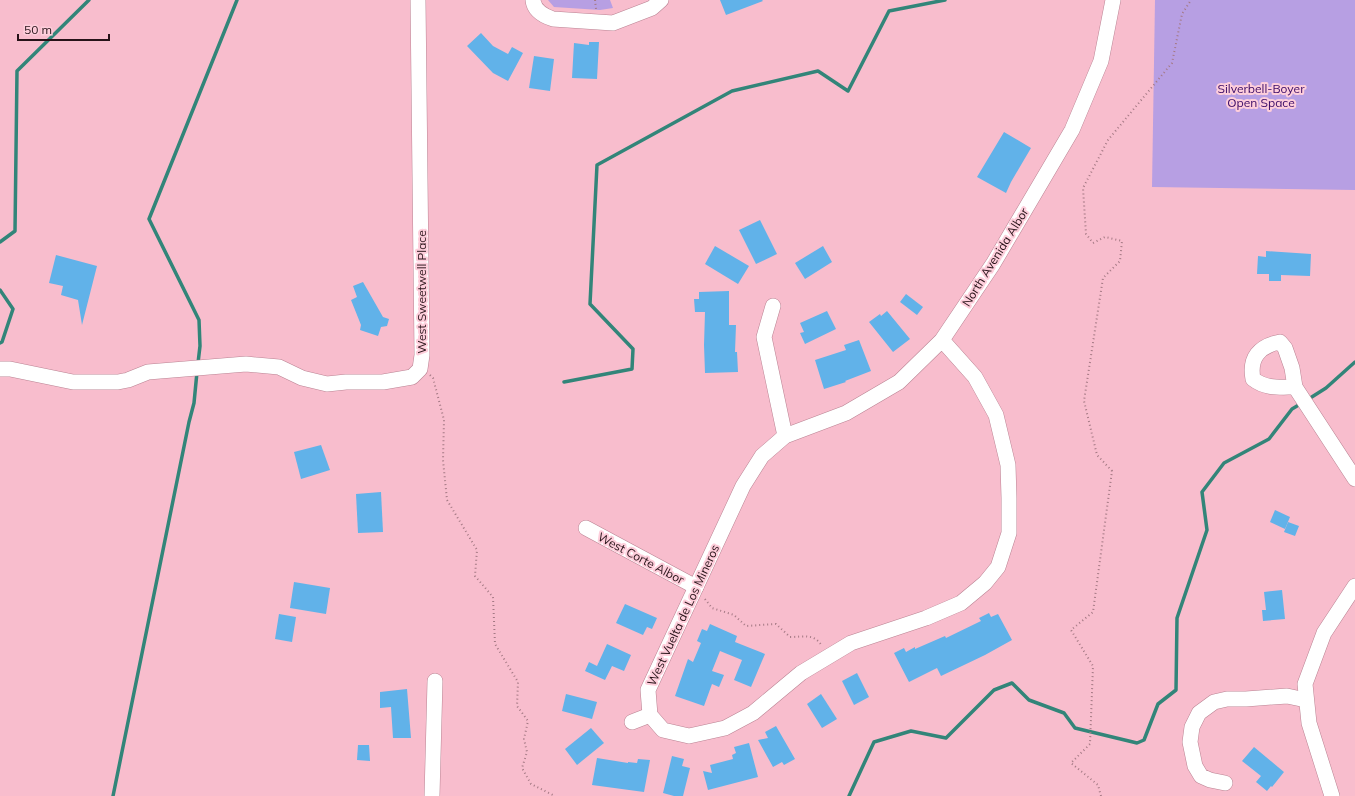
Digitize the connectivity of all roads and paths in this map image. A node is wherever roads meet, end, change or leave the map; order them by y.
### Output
1 (418, 0) edge
2 (661, 0) edge
3 (1113, 0) edge
4 (1191, 0) edge
5 (535, 11) edge
6 (773, 306) dead end
7 (942, 340) junction
8 (421, 365) junction
9 (0, 369) edge
10 (1295, 387) dead end
11 (785, 436) junction
12 (1355, 479) edge
13 (586, 528) dead end
14 (1355, 586) edge
15 (696, 587) junction
16 (828, 656) junction
17 (435, 681) dead end
18 (1306, 700) junction
19 (650, 715) junction
20 (632, 722) dead end
21 (1225, 783) dead end
22 (432, 796) edge
23 (555, 796) edge
24 (1101, 796) edge
25 (1332, 796) edge

1 - 8 street, West Sweetwell Place
2 - 5 street
3 - 7 street, North Avenida Albor
4 - 24 path
6 - 11 street
7 - 11 street, North Avenida Albor
7 - 16 street
8 - 9 street, West Sweetwell Place
8 - 23 path
10 - 12 street
11 - 15 street, West Vuelta de Los Mineros
13 - 15 street, West Corte Albor
14 - 18 street
15 - 16 path
15 - 19 street, West Vuelta de Los Mineros
16 - 19 street
17 - 22 street
18 - 21 street
18 - 25 street
19 - 20 street

